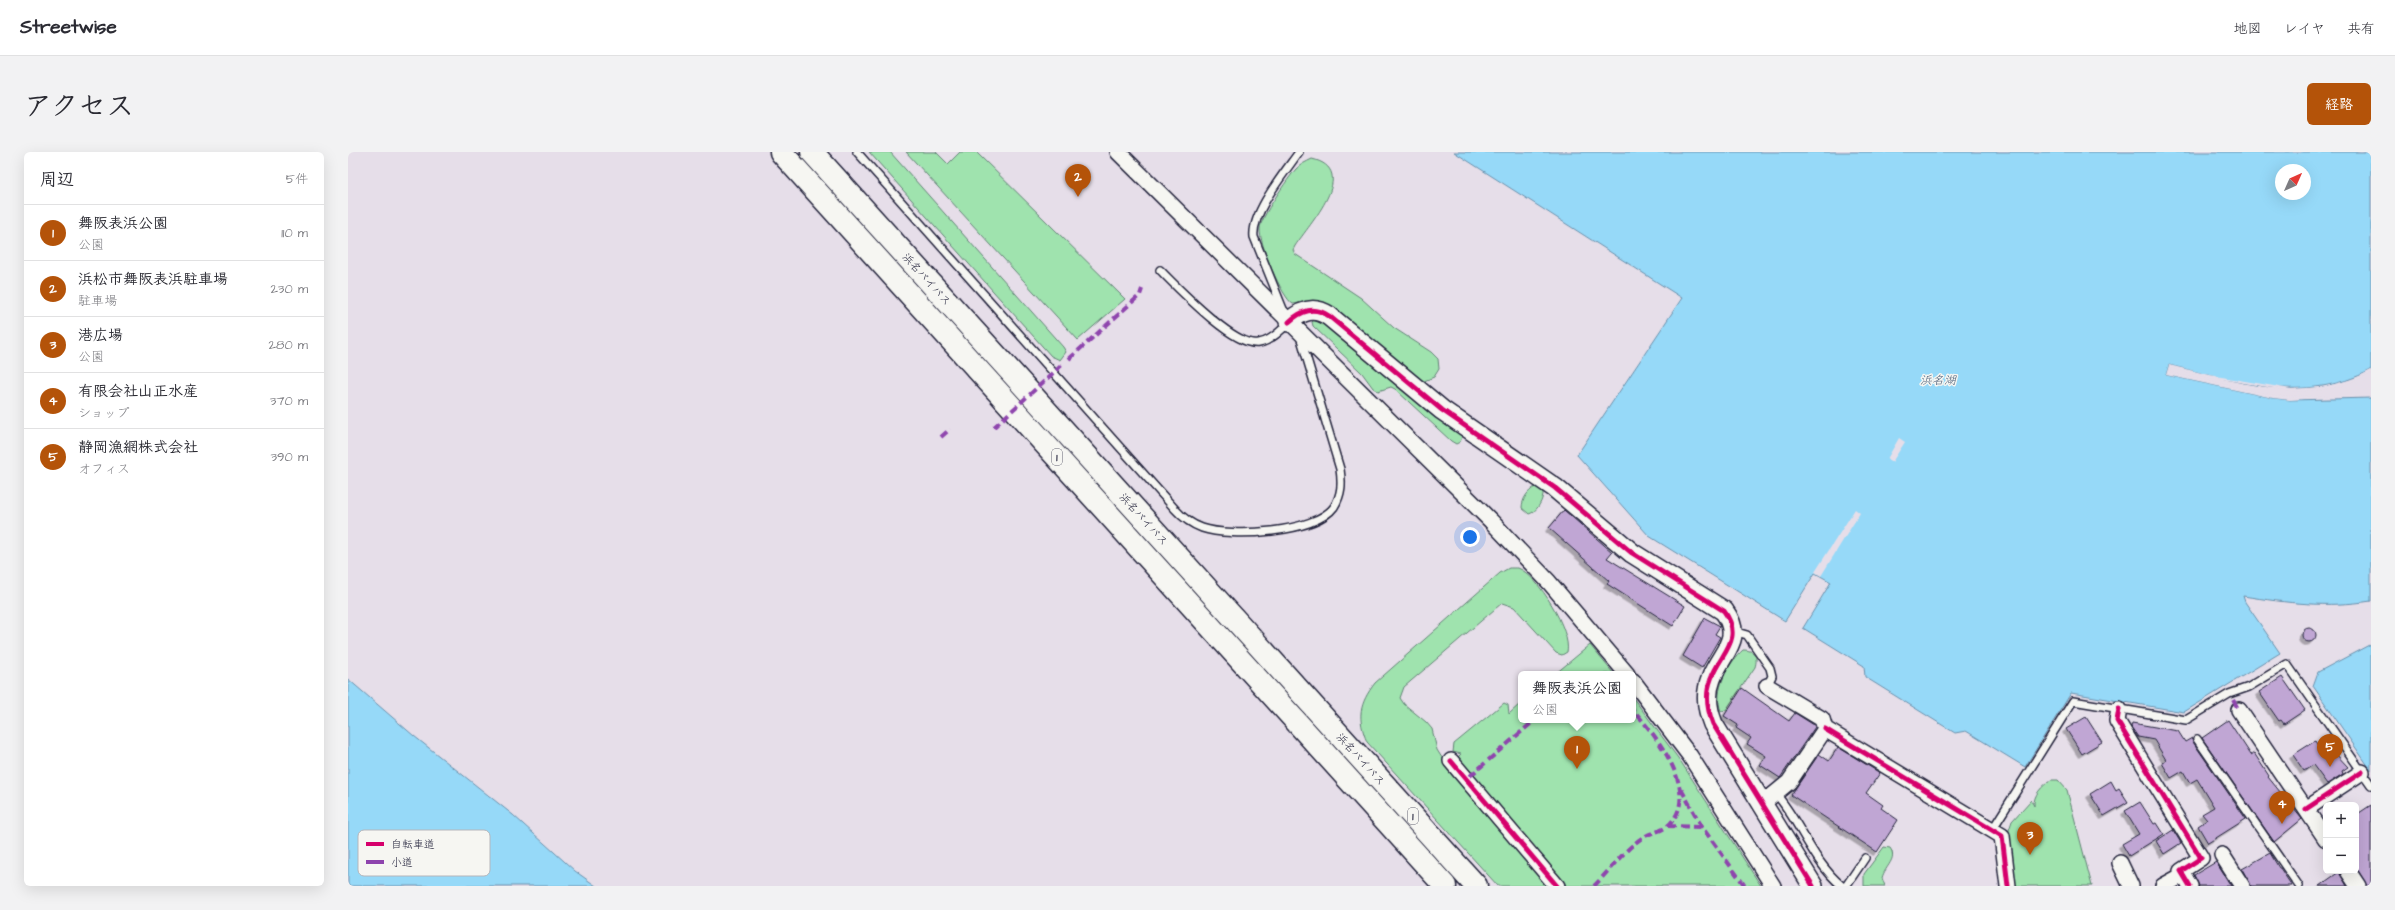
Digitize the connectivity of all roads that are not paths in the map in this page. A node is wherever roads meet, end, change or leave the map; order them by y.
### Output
1 (781, 152) edge
2 (812, 152) edge
3 (857, 152) edge
4 (1118, 152) edge
5 (1299, 152) edge
6 (1160, 270) dead end
7 (1294, 327) junction
8 (1732, 631) junction
9 (1624, 671) edge
10 (1636, 685) edge
11 (1767, 686) joint
12 (2119, 709) junction
13 (2239, 710) dead end
14 (1825, 729) junction
15 (2197, 738) dead end
16 (1451, 761) dead end
17 (2362, 772) junction
18 (2371, 785) edge
19 (1769, 799) junction
20 (2306, 809) junction
21 (1992, 830) junction
22 (2325, 838) edge
23 (2222, 856) dead end
24 (1865, 858) dead end
25 (2120, 863) dead end
26 (2350, 874) edge
27 (2186, 880) edge
28 (1445, 886) edge
29 (1476, 886) edge
30 (1557, 886) edge
31 (1773, 886) edge
32 (1813, 886) edge
33 (1842, 886) edge
34 (1846, 886) edge
35 (2008, 886) edge
36 (2131, 886) edge
37 (2163, 886) edge
38 (2242, 886) edge
39 (2299, 886) edge
40 (2358, 886) edge

1 - 28 highway, 1
2 - 29 highway, 浜名バイパス / 1
3 - 7 lane
4 - 7 street
5 - 7 lane
6 - 7 lane
7 - 8 street
7 - 9 street
8 - 11 lane
8 - 19 street
10 - 31 street
11 - 14 street
12 - 17 lane
12 - 21 lane
12 - 27 street
13 - 20 street
14 - 19 street
14 - 21 street
15 - 39 lane
16 - 30 street
17 - 18 lane
17 - 20 street
19 - 32 street
19 - 33 lane
20 - 22 street
21 - 35 street
23 - 38 street
24 - 34 lane
25 - 36 street
26 - 40 street
27 - 37 street

